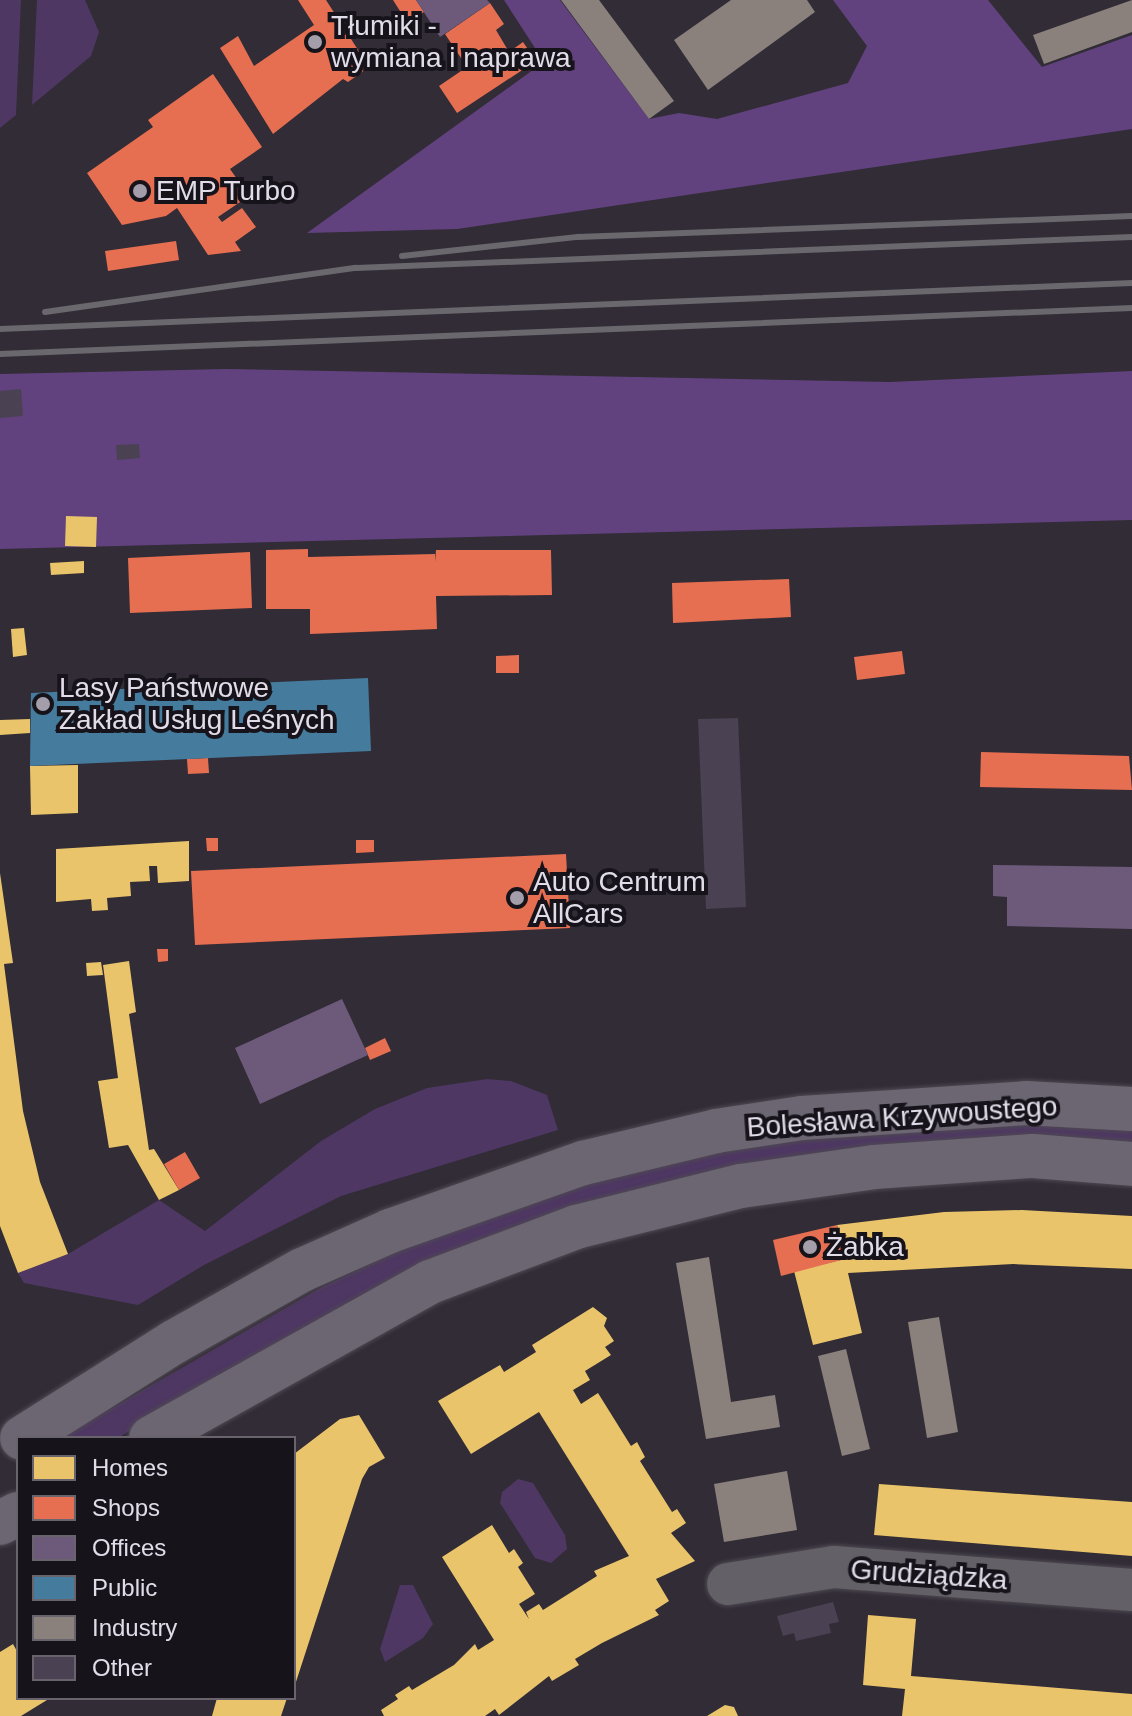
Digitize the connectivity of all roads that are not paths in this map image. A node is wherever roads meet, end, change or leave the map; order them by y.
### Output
1 (1132, 1109) edge
2 (1132, 1164) edge
3 (25, 1436) edge
4 (155, 1436) edge
5 (728, 1584) dead end
6 (1132, 1590) edge

1 - 3 main road, Bolesława Krzywoustego
2 - 4 main road, Bolesława Krzywoustego
5 - 6 street, Grudziądzka

